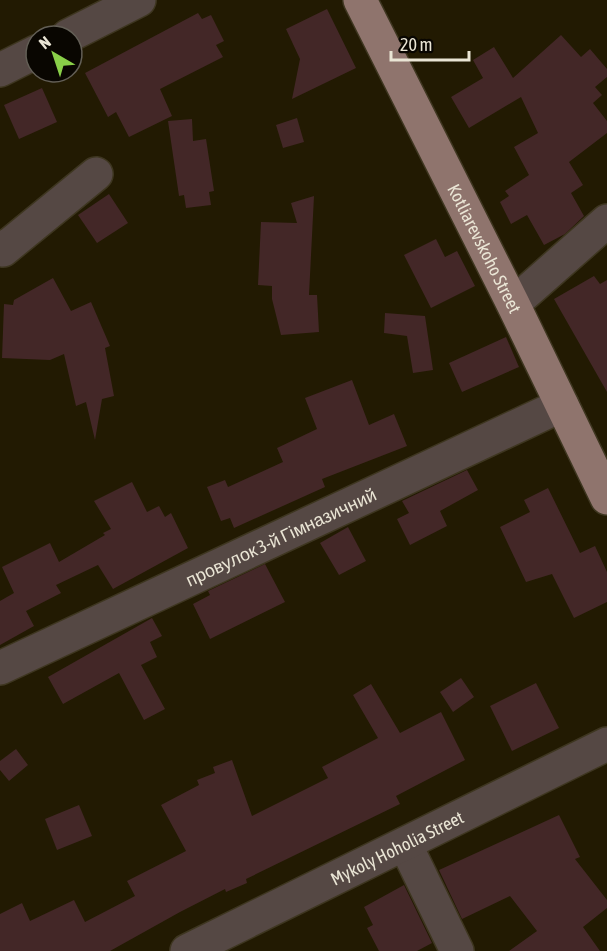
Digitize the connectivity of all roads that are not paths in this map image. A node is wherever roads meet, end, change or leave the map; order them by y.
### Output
1 (139, 0) edge
2 (360, 0) edge
3 (84, 28) edge
4 (24, 58) edge
5 (0, 70) edge
6 (96, 174) dead end
7 (607, 221) edge
8 (0, 247) edge
9 (513, 304) junction
10 (562, 405) junction
11 (607, 498) edge
12 (0, 668) edge
13 (607, 744) edge
14 (405, 844) junction
15 (187, 951) edge
16 (457, 951) edge

1 - 3 street
2 - 9 main road, Kotliarevskoho Street
4 - 5 street
6 - 8 street
7 - 9 street
9 - 10 main road, Kotliarevskoho Street
10 - 11 main road, Kotliarevskoho Street
10 - 12 street, провулок 3-й Гімназичний
13 - 14 street, Mykoly Hoholia Street
14 - 15 street, Mykoly Hoholia Street
14 - 16 street

